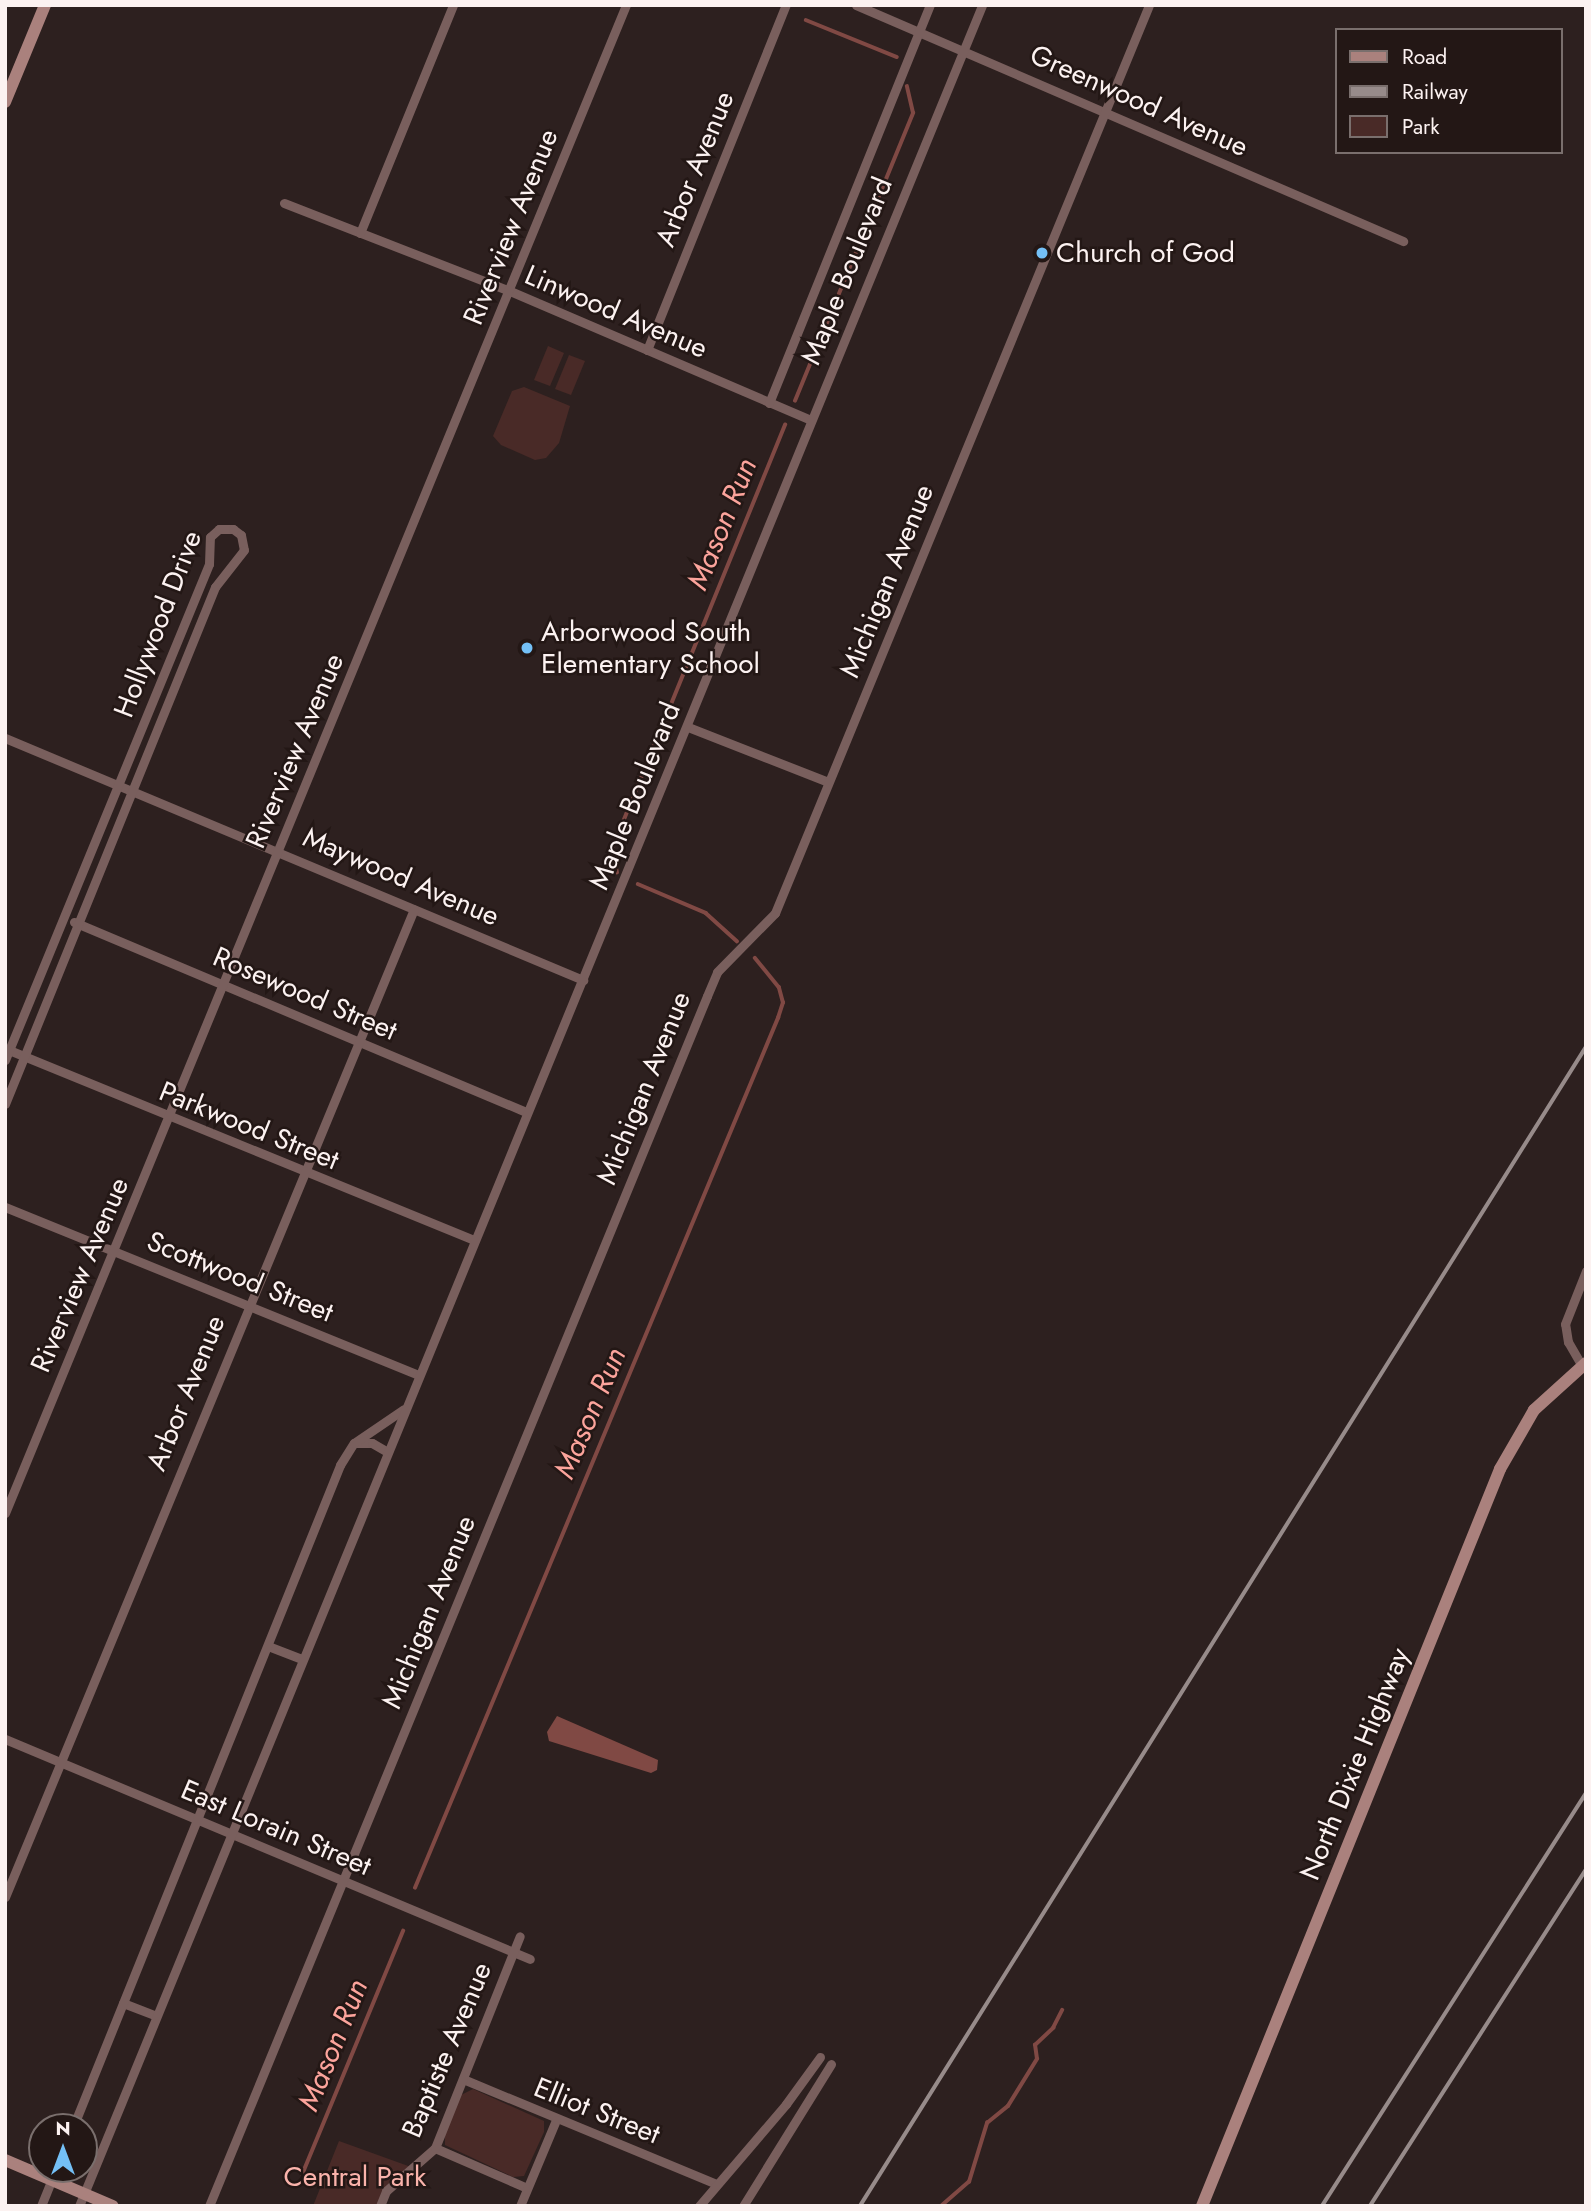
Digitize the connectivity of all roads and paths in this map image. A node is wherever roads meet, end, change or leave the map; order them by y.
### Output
1 (45, 5) edge
2 (453, 5) edge
3 (626, 5) edge
4 (786, 5) edge
5 (856, 5) edge
6 (930, 5) edge
7 (982, 5) edge
8 (1149, 5) edge
9 (920, 31) junction
10 (962, 48) junction
11 (5, 102) edge
12 (1107, 111) junction
13 (284, 203) dead end
14 (360, 233) junction
15 (1403, 241) dead end
16 (510, 291) junction
17 (647, 350) junction
18 (769, 403) junction
19 (811, 421) junction
20 (688, 727) junction
21 (5, 738) edge
22 (828, 782) junction
23 (118, 785) junction
24 (133, 791) junction
25 (279, 850) junction
26 (414, 909) junction
27 (64, 917) junction
28 (77, 923) junction
29 (583, 980) junction
30 (226, 984) junction
31 (361, 1044) junction
32 (9, 1050) junction
33 (24, 1056) junction
34 (5, 1060) edge
35 (5, 1104) edge
36 (527, 1112) junction
37 (170, 1119) junction
38 (304, 1173) junction
39 (5, 1207) edge
40 (474, 1240) junction
41 (115, 1251) junction
42 (1586, 1271) edge
43 (248, 1304) junction
44 (1584, 1364) edge
45 (418, 1375) junction
46 (405, 1408) junction
47 (354, 1443) junction
48 (386, 1451) junction
49 (5, 1513) edge
50 (268, 1646) junction
51 (300, 1658) junction
52 (5, 1739) edge
53 (60, 1760) junction
54 (196, 1818) junction
55 (232, 1832) junction
56 (343, 1881) junction
57 (5, 1897) edge
58 (520, 1936) dead end
59 (513, 1952) junction
60 (530, 1959) dead end
61 (122, 2003) junction
62 (154, 2015) junction
63 (820, 2057) dead end
64 (831, 2064) dead end
65 (809, 2073) junction
66 (463, 2079) junction
67 (821, 2081) junction
68 (79, 2113) edge
69 (556, 2120) junction
70 (435, 2148) junction
71 (5, 2160) edge
72 (28, 2167) edge
73 (50, 2183) edge
74 (64, 2183) edge
75 (716, 2184) junction
76 (527, 2188) junction
77 (82, 2200) edge
78 (41, 2206) edge
79 (113, 2206) edge
80 (209, 2206) edge
81 (380, 2206) edge
82 (520, 2206) edge
83 (699, 2206) edge
84 (743, 2206) edge
85 (1202, 2206) edge

1 - 11 main road
2 - 14 street
3 - 16 street, Riverview Avenue
4 - 17 street, Arbor Avenue
5 - 9 street, Greenwood Avenue
6 - 9 street, Maple Boulevard
7 - 10 street, Maple Boulevard
8 - 12 street, Michigan Avenue
9 - 10 street, Greenwood Avenue
9 - 18 street, Maple Boulevard
10 - 12 street, Greenwood Avenue
10 - 19 street, Maple Boulevard
12 - 15 street, Greenwood Avenue
12 - 22 street, Michigan Avenue
13 - 14 street, Linwood Avenue
14 - 16 street, Linwood Avenue
16 - 17 street, Linwood Avenue
16 - 25 street, Riverview Avenue
17 - 18 street, Linwood Avenue
18 - 19 street, Linwood Avenue
19 - 20 street, Maple Boulevard
20 - 22 street
20 - 29 street, Maple Boulevard
21 - 23 street, Maywood Avenue
22 - 56 street, Michigan Avenue
23 - 24 street, Maywood Avenue
23 - 24 street, Hollywood Drive
23 - 27 street, Hollywood Drive
24 - 25 street, Maywood Avenue
24 - 28 street, Hollywood Drive
25 - 26 street, Maywood Avenue
25 - 30 street, Riverview Avenue
26 - 29 street, Maywood Avenue
26 - 31 street, Arbor Avenue
27 - 28 street, Rosewood Street
27 - 32 street, Hollywood Drive
28 - 30 street, Rosewood Street
28 - 33 street, Hollywood Drive
29 - 36 street, Maple Boulevard
30 - 31 street, Rosewood Street
30 - 37 street, Riverview Avenue
31 - 36 street, Rosewood Street
31 - 38 street, Arbor Avenue
32 - 33 street, Parkwood Street
32 - 34 street, Hollywood Drive
33 - 35 street, Hollywood Drive
33 - 37 street, Parkwood Street
36 - 40 street, Maple Boulevard
37 - 38 street, Parkwood Street
37 - 41 street, Riverview Avenue
38 - 40 street, Parkwood Street
38 - 43 street, Arbor Avenue
39 - 41 street, Scottwood Street
40 - 45 street, Maple Boulevard
41 - 43 street, Scottwood Street
41 - 49 street, Riverview Avenue
42 - 44 street
43 - 45 street, Scottwood Street
43 - 53 street, Arbor Avenue
44 - 85 main road, North Dixie Highway
45 - 46 street, Maple Boulevard
46 - 47 street
46 - 48 street, Maple Boulevard
47 - 48 street
47 - 50 street
48 - 51 street, Maple Boulevard
50 - 51 street
50 - 54 street
51 - 55 street, Maple Boulevard
52 - 53 street, East Lorain Street
53 - 54 street, East Lorain Street
53 - 57 street, Arbor Avenue
54 - 55 street, East Lorain Street
54 - 61 street
55 - 56 street, East Lorain Street
55 - 62 street, Maple Boulevard
56 - 59 street, East Lorain Street
56 - 80 street, Michigan Avenue
58 - 59 street, Baptiste Avenue
59 - 60 street, East Lorain Street
59 - 66 street, Baptiste Avenue
61 - 62 street
61 - 68 street
62 - 77 street, Maple Boulevard
63 - 65 street
64 - 67 street
65 - 67 street
65 - 75 street
66 - 69 street, Elliot Street
66 - 70 street, Baptiste Avenue
67 - 84 street
69 - 75 street, Elliot Street
69 - 76 street
70 - 76 street
70 - 81 street, Baptiste Avenue
71 - 72 main road
73 - 78 street
74 - 77 main road
75 - 83 street
76 - 82 street
77 - 79 main road

